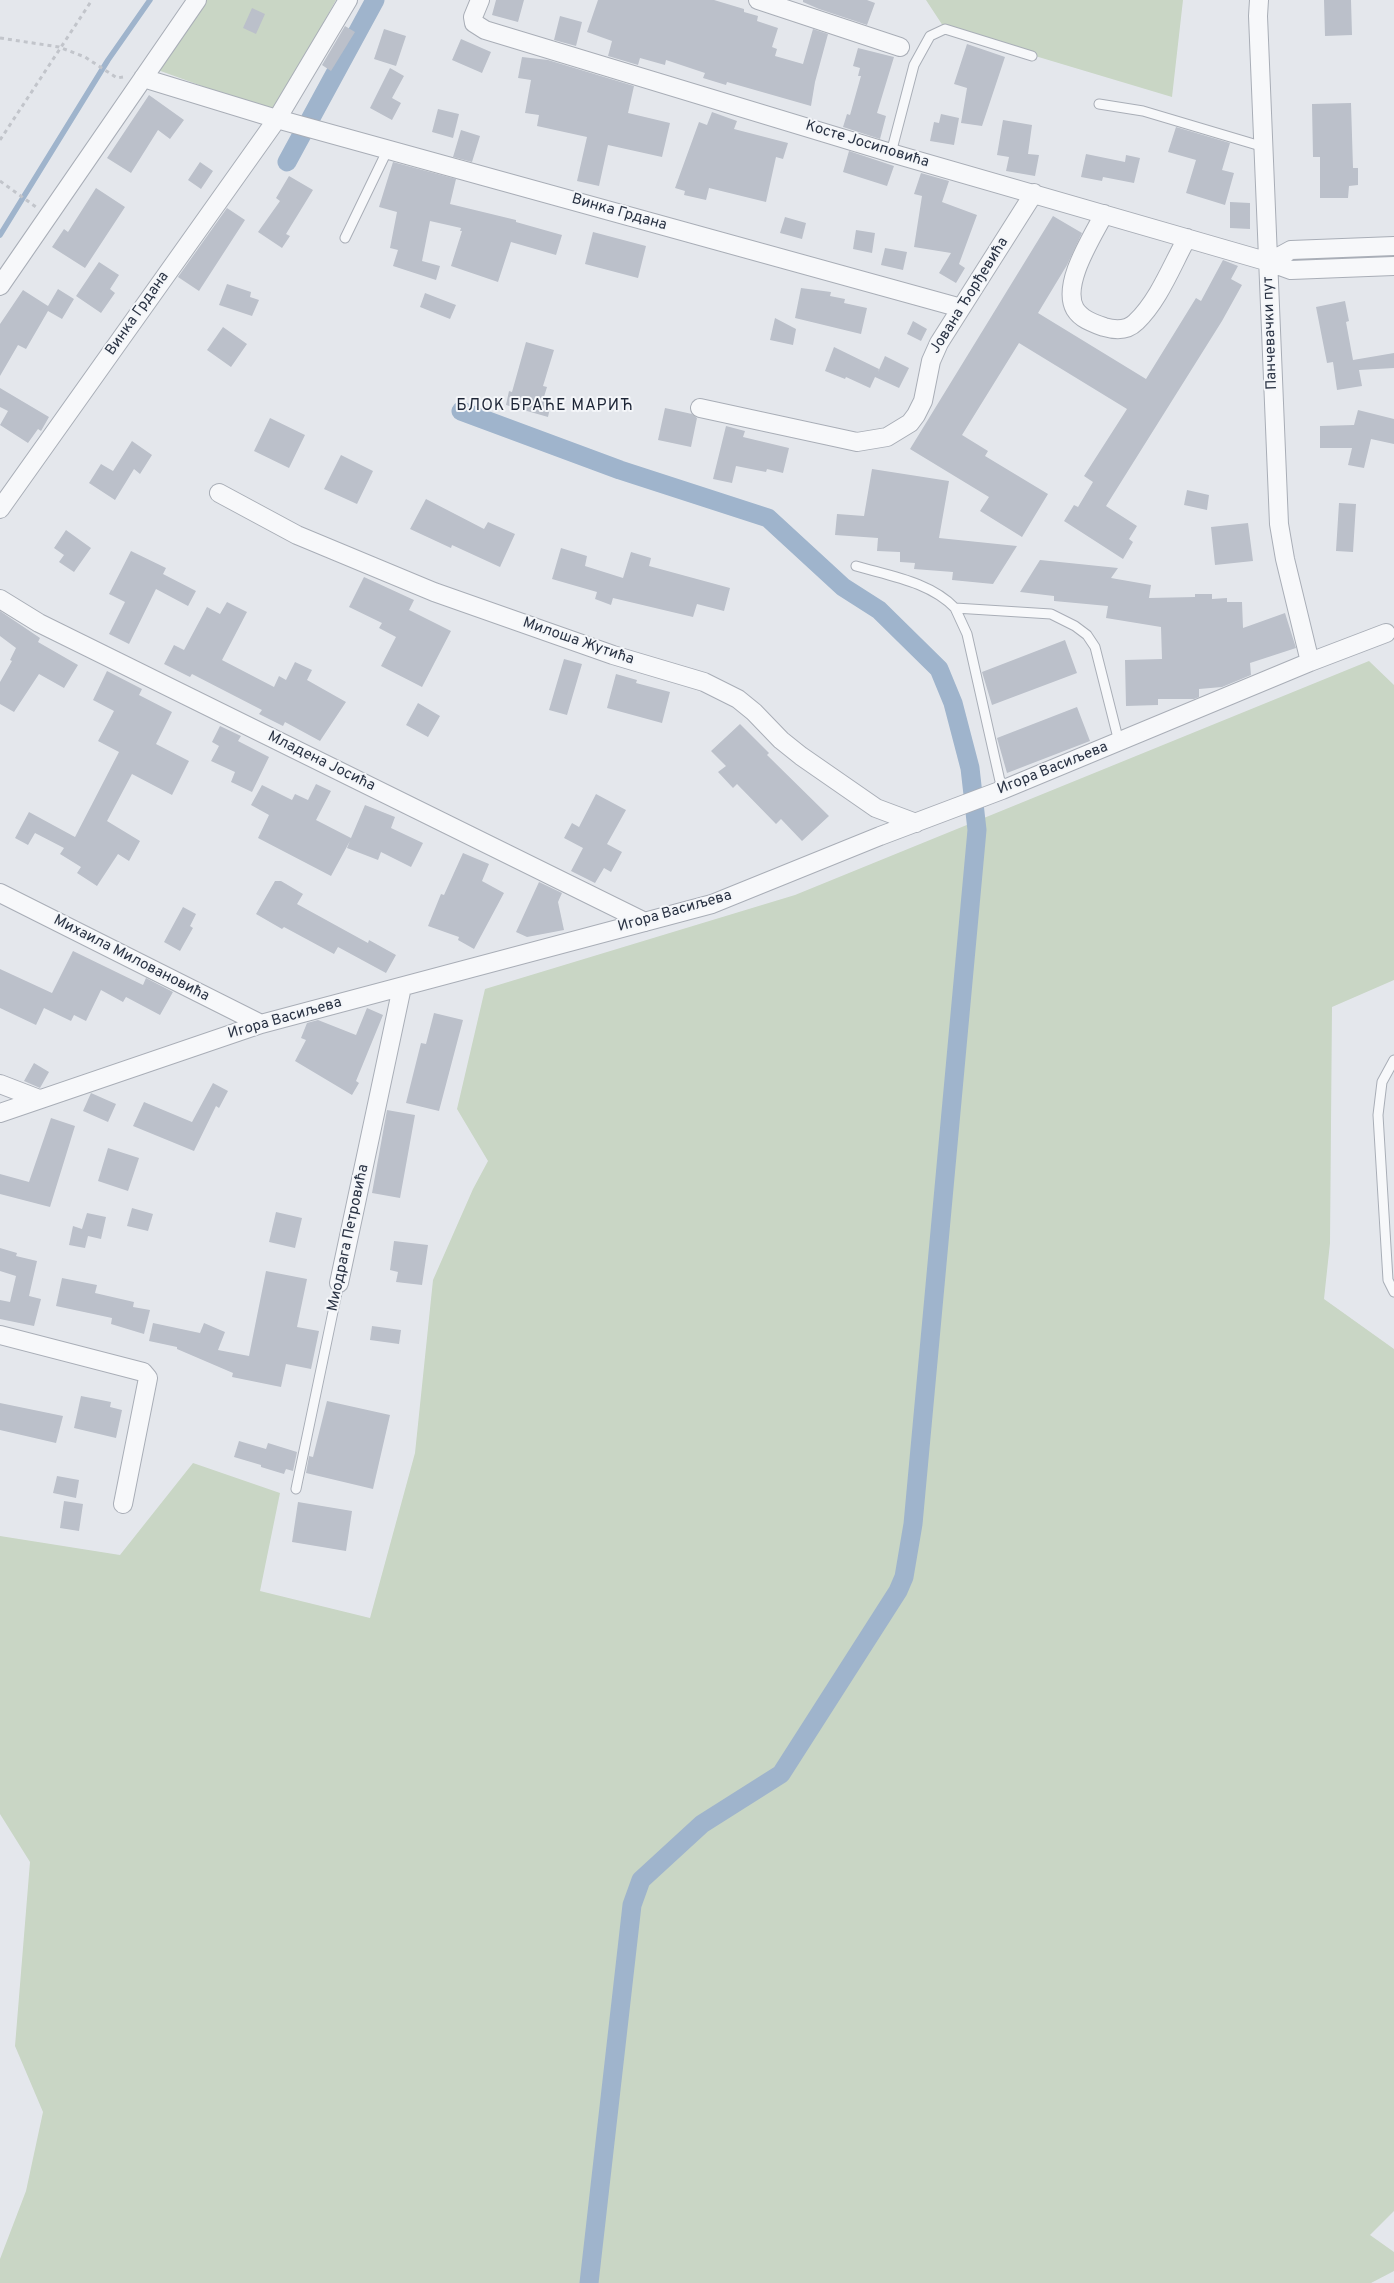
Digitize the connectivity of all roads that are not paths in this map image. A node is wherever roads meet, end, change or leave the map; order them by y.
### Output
1 (197, 0) edge
2 (348, 0) edge
3 (480, 0) edge
4 (758, 0) edge
5 (1259, 0) edge
6 (900, 47) dead end
7 (1032, 56) dead end
8 (143, 78) junction
9 (1099, 104) dead end
10 (277, 119) junction
11 (1264, 147) junction
12 (388, 149) junction
13 (891, 153) junction
14 (1034, 193) junction
15 (1104, 214) junction
16 (345, 238) dead end
17 (1187, 238) junction
18 (1394, 246) edge
19 (1268, 262) junction
20 (1394, 266) edge
21 (0, 286) edge
22 (961, 308) junction
23 (700, 408) dead end
24 (219, 493) dead end
25 (0, 509) edge
26 (856, 566) dead end
27 (0, 599) edge
28 (955, 608) junction
29 (1386, 633) dead end
30 (1310, 662) junction
31 (1119, 742) junction
32 (997, 792) junction
33 (916, 823) junction
34 (0, 893) edge
35 (645, 922) junction
36 (402, 987) junction
37 (261, 1024) junction
38 (1394, 1060) edge
39 (0, 1084) edge
40 (40, 1099) junction
41 (0, 1113) edge
42 (339, 1283) joint
43 (1394, 1292) edge
44 (0, 1336) edge
45 (296, 1489) dead end
46 (123, 1504) dead end

1 - 8 street
2 - 10 street, Винка Грдана
3 - 13 street, Косте Јосиповића
4 - 6 street
5 - 11 street, Панчевачки пут
7 - 13 lane
8 - 10 street, Винка Грдана
8 - 21 street
9 - 11 lane
10 - 12 street, Винка Грдана
10 - 25 street, Винка Грдана
11 - 19 street, Панчевачки пут
12 - 16 lane
12 - 22 street, Винка Грдана
13 - 14 street, Косте Јосиповића
14 - 15 street, Косте Јосиповића
14 - 22 street, Јована Ђорђевића
15 - 17 street, Косте Јосиповића
15 - 17 street
17 - 19 street, Косте Јосиповића
18 - 19 street
19 - 20 street, Косте Јосиповића
19 - 30 street, Панчевачки пут
22 - 23 street, Јована Ђорђевића
24 - 33 street, Милоша Жутића
26 - 28 lane
27 - 35 street, Младена Јосића
28 - 31 lane
28 - 32 lane
29 - 30 street, Игора Васиљева
30 - 31 street, Игора Васиљева
31 - 32 street, Игора Васиљева
32 - 33 street, Игора Васиљева
33 - 35 street, Игора Васиљева
34 - 37 street, Михаила Миловановића
35 - 36 street, Игора Васиљева
36 - 37 street, Игора Васиљева
36 - 42 street, Миодрага Петровића
37 - 40 street, Игора Васиљева
38 - 43 lane
39 - 40 street
40 - 41 street, Игора Васиљева
42 - 45 lane, Миодрага Петровића
44 - 46 street

